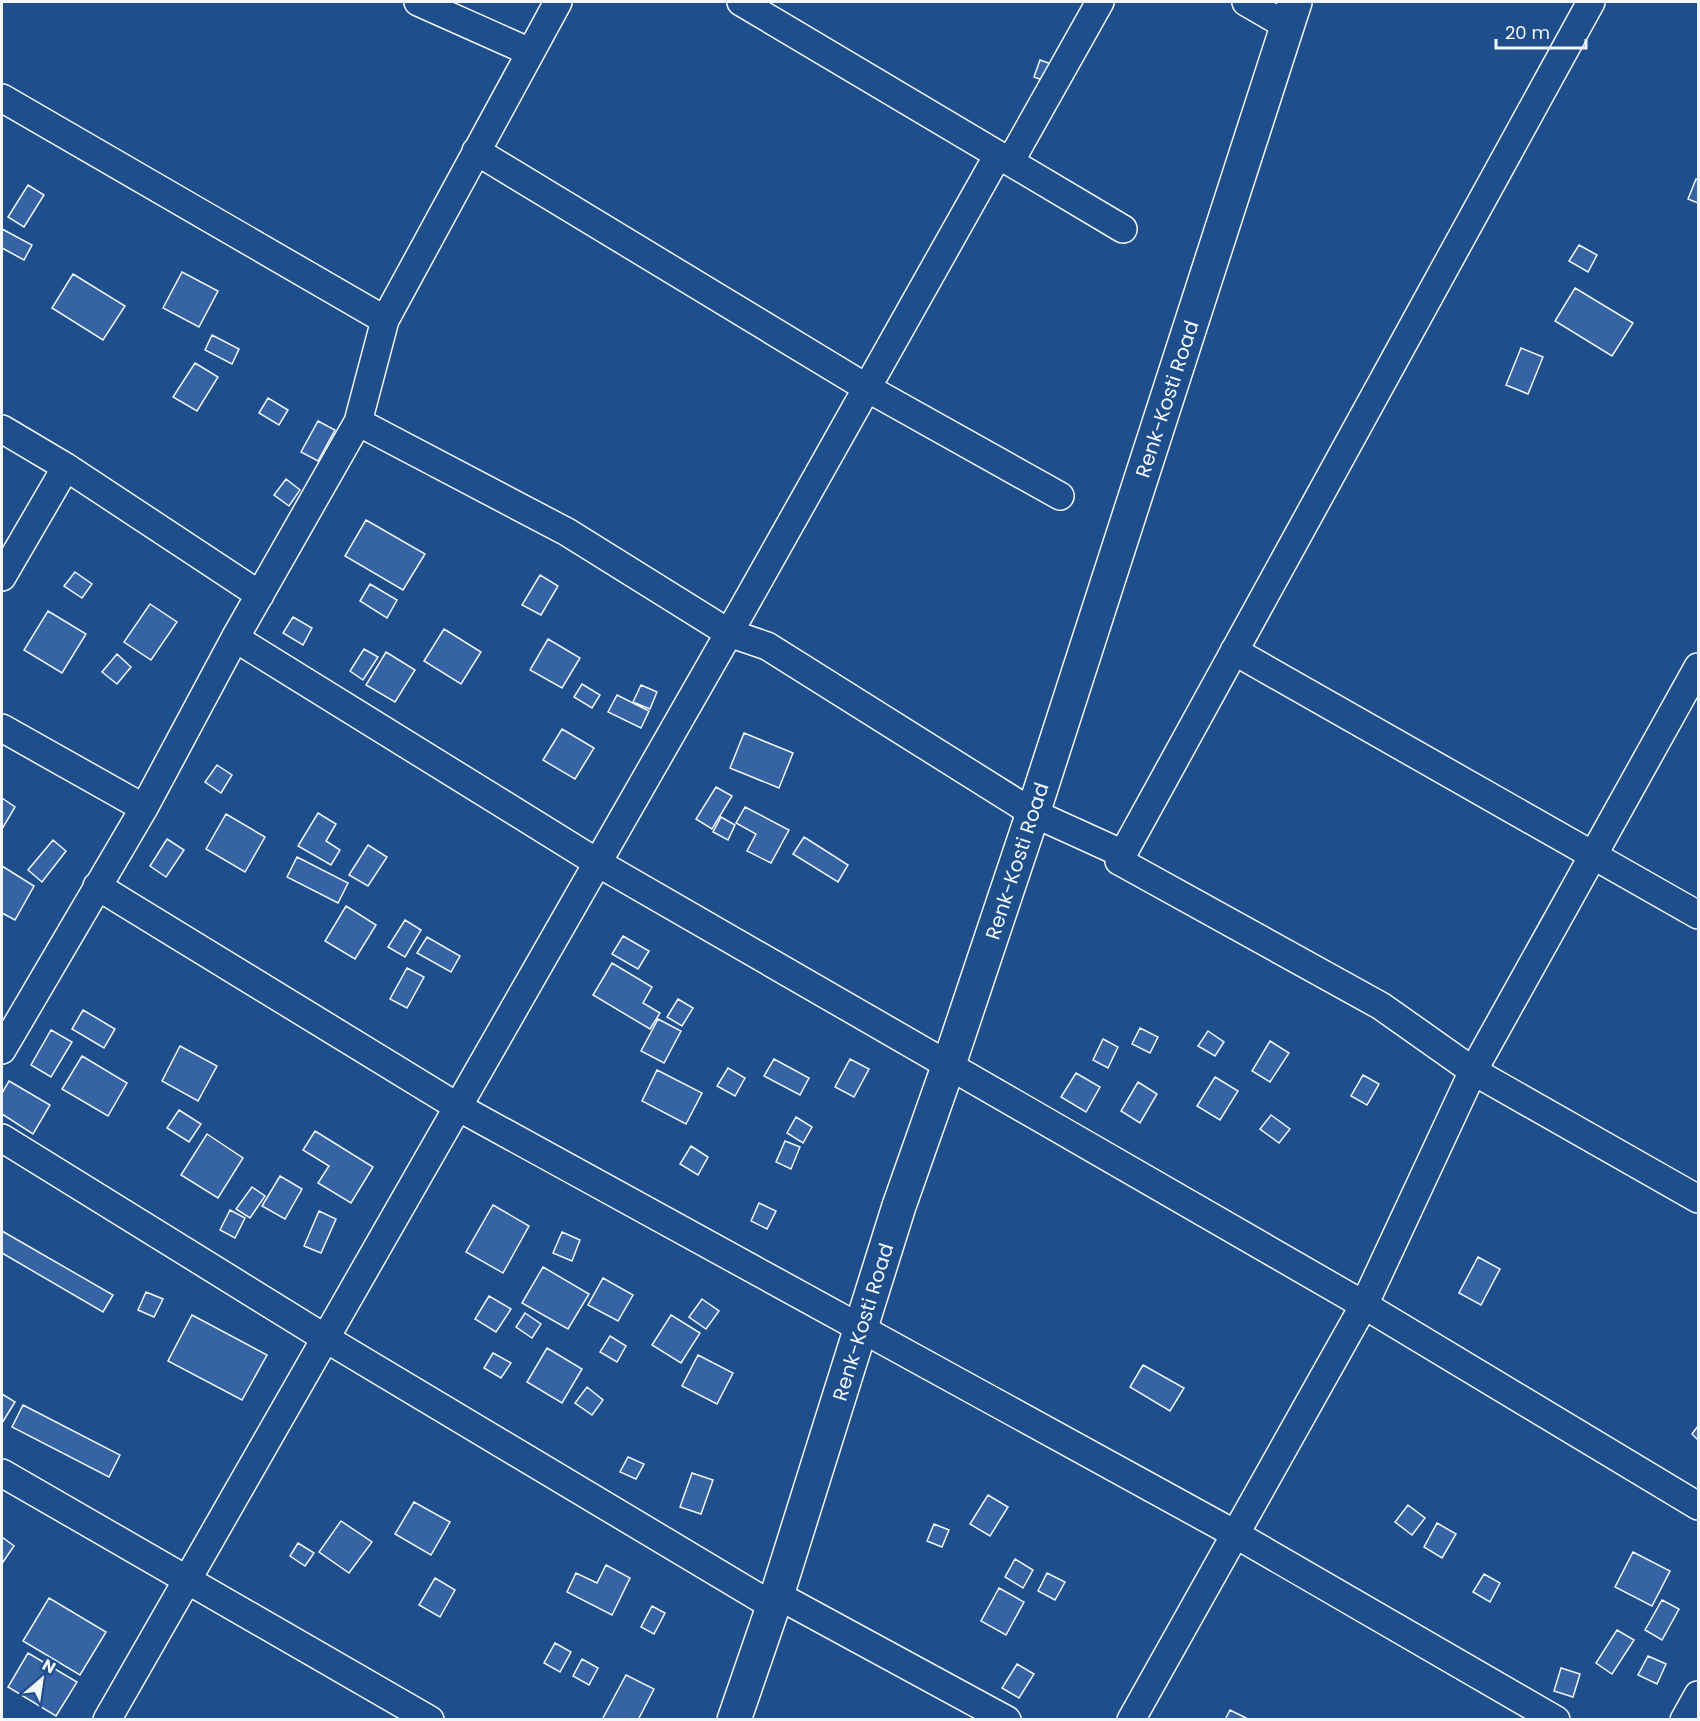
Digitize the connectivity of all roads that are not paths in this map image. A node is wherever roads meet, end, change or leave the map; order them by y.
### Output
1 (418, 2) edge
2 (558, 2) edge
3 (741, 2) edge
4 (1100, 2) edge
5 (1246, 2) edge
6 (1592, 2) edge
7 (1291, 14) edge
8 (530, 52) junction
9 (2, 98) edge
10 (476, 152) junction
11 (1004, 158) junction
12 (1123, 229) dead end
13 (384, 320) junction
14 (867, 388) junction
15 (358, 422) junction
16 (2, 429) edge
17 (66, 467) junction
18 (1060, 496) dead end
19 (2, 577) edge
20 (260, 595) junction
21 (729, 633) junction
22 (235, 638) junction
23 (1234, 651) junction
24 (1698, 667) edge
25 (2, 728) edge
26 (144, 808) junction
27 (1033, 813) junction
28 (1594, 854) junction
29 (1119, 861) junction
30 (598, 863) junction
31 (97, 886) junction
32 (1698, 915) edge
33 (2, 1050) edge
34 (948, 1067) junction
35 (1473, 1071) junction
36 (458, 1107) junction
37 (2, 1138) edge
38 (1698, 1198) edge
39 (1364, 1305) junction
40 (861, 1329) junction
41 (325, 1338) junction
42 (2, 1473) edge
43 (1698, 1506) edge
44 (1235, 1534) junction
45 (187, 1580) junction
46 (775, 1600) junction
47 (1698, 1695) edge
48 (106, 1719) edge
49 (430, 1719) edge
50 (734, 1719) edge
51 (1007, 1719) edge
52 (1131, 1719) edge
53 (1556, 1719) edge
54 (1684, 1719) edge

1 - 8 street
2 - 8 street
3 - 11 street
4 - 11 street
5 - 7 street
6 - 23 street
7 - 27 main road, Renk-Kosti Road
8 - 10 street
9 - 13 street
10 - 13 street
10 - 14 street
11 - 12 street
11 - 14 street
13 - 15 street
14 - 18 street
14 - 21 street
15 - 20 street
15 - 21 street
16 - 17 street
17 - 19 street
17 - 20 street
20 - 22 street
21 - 27 street
21 - 30 street
22 - 26 street
22 - 30 street
23 - 28 street
23 - 29 street
24 - 28 street
25 - 26 street
26 - 31 street
27 - 29 street
27 - 34 main road, Renk-Kosti Road
28 - 32 street
28 - 35 street
29 - 35 street
30 - 34 street
30 - 36 street
31 - 33 street
31 - 36 street
34 - 39 street
34 - 40 main road, Renk-Kosti Road
35 - 38 street
35 - 39 street
36 - 40 street
36 - 41 street
37 - 41 street
39 - 43 street
39 - 44 street
40 - 44 street
40 - 46 main road, Renk-Kosti Road
41 - 45 street
41 - 46 street
42 - 45 street
44 - 52 street
44 - 53 street
45 - 48 street
45 - 49 street
46 - 50 main road, Renk-Kosti Road
46 - 51 street
47 - 54 street

